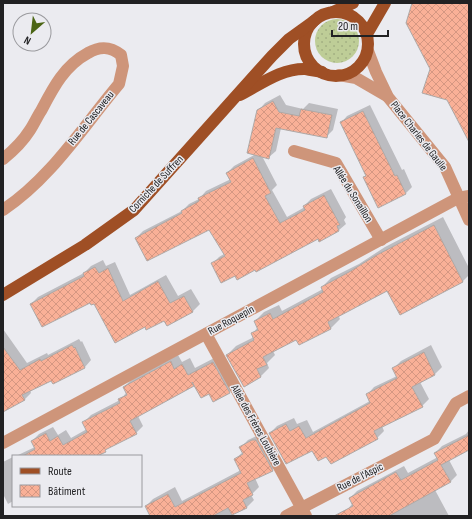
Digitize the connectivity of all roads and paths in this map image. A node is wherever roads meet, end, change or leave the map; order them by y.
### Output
1 (353, 3) edge
2 (385, 3) edge
3 (332, 12) junction
4 (314, 21) junction
5 (367, 34) junction
6 (368, 50) junction
7 (323, 72) junction
8 (339, 75) junction
9 (236, 97) junction
10 (388, 97) junction
11 (294, 151) dead end
12 (3, 159) edge
13 (464, 197) edge
14 (3, 210) edge
15 (469, 220) edge
16 (380, 240) junction
17 (3, 295) edge
18 (206, 334) junction
19 (469, 396) edge
20 (3, 443) edge
21 (304, 512) edge
22 (286, 516) edge

1 - 3 main road
2 - 5 main road
3 - 4 main road
3 - 5 main road
4 - 7 main road
4 - 9 main road, Corniche de Suffren
5 - 6 main road
6 - 8 main road
6 - 10 street, Place Charles de Gaulle
7 - 8 main road
7 - 9 main road, Corniche de Suffren
8 - 10 street, Place Charles de Gaulle
9 - 17 main road, Corniche de Suffren
10 - 13 street, Place Charles de Gaulle
11 - 16 street, Allée du Sonaillon
12 - 14 street, Rue de Cascaveau
13 - 15 street, Place Charles de Gaulle
13 - 16 street, Rue Roquepin
16 - 18 street, Rue Roquepin
18 - 20 street, Rue Roquepin
18 - 21 street, Allée des Frères Loubière
19 - 21 street, Rue de l'Aspic
21 - 22 street, Rue de l'Aspic

